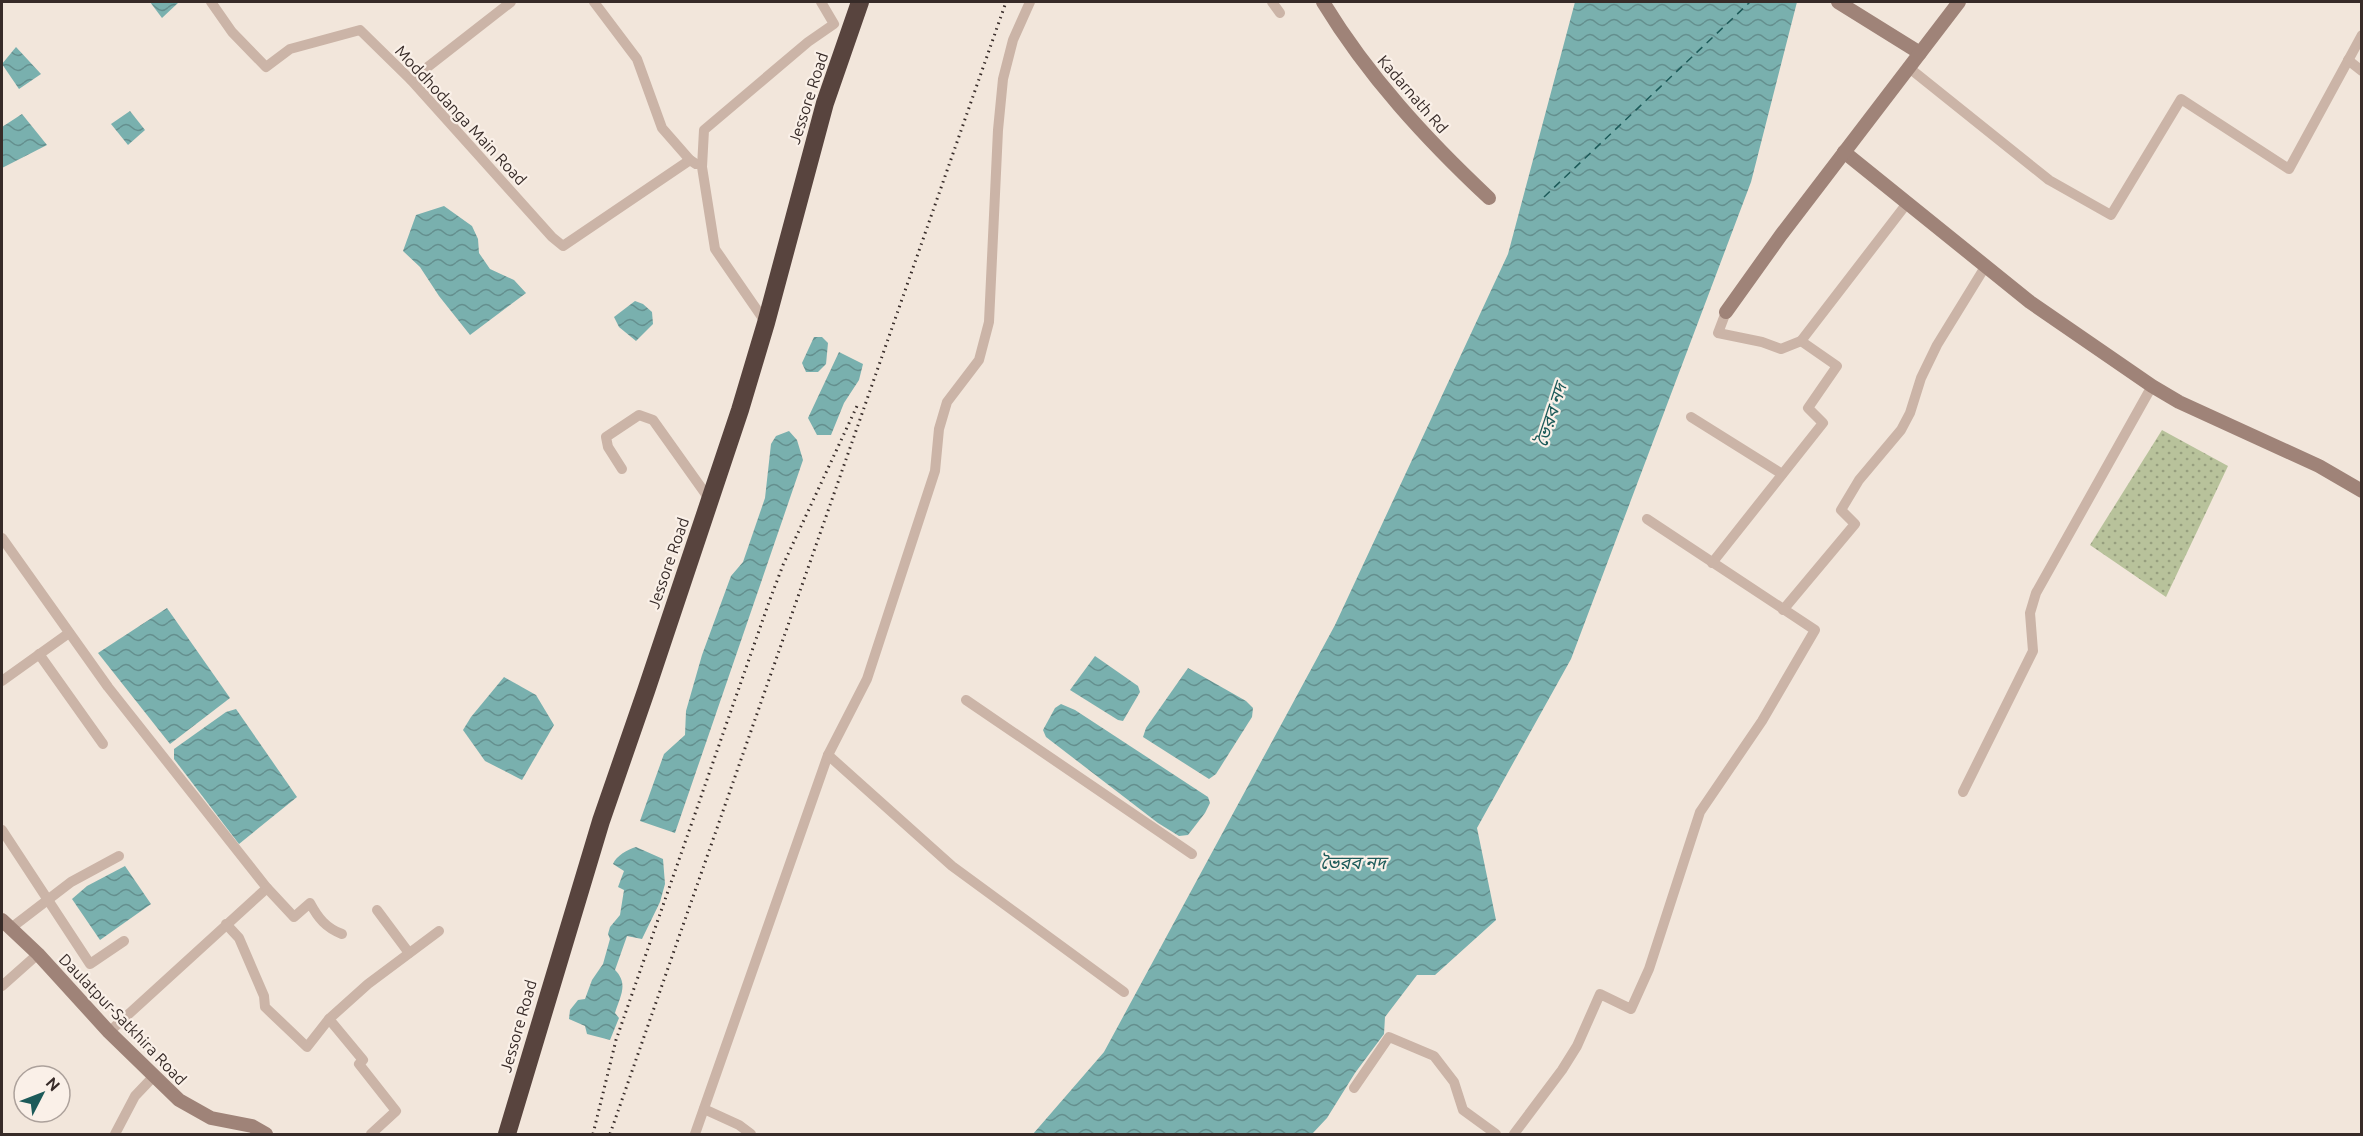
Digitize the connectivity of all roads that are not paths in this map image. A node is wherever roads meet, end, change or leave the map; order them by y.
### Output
1 (211, 2) edge
2 (511, 2) edge
3 (594, 2) edge
4 (821, 2) edge
5 (860, 2) edge
6 (869, 2) edge
7 (1030, 2) edge
8 (1272, 2) edge
9 (1323, 2) edge
10 (1838, 2) edge
11 (1959, 2) edge
12 (1280, 13) dead end
13 (2361, 35) edge
14 (1920, 53) junction
15 (2348, 60) junction
16 (1908, 68) junction
17 (2361, 71) edge
18 (411, 80) junction
19 (1844, 152) junction
20 (690, 160) junction
21 (702, 167) junction
22 (1489, 198) dead end
23 (1908, 202) junction
24 (1985, 267) junction
25 (1726, 312) joint
26 (766, 323) junction
27 (1801, 341) junction
28 (2152, 386) junction
29 (1691, 417) dead end
30 (622, 468) dead end
31 (1782, 474) junction
32 (2361, 491) edge
33 (710, 500) junction
34 (1647, 519) dead end
35 (2, 538) edge
36 (1712, 563) junction
37 (1783, 610) junction
38 (69, 633) junction
39 (39, 654) junction
40 (2, 681) edge
41 (966, 700) dead end
42 (103, 744) dead end
43 (828, 755) junction
44 (1963, 792) dead end
45 (2, 831) edge
46 (1192, 854) dead end
47 (119, 856) dead end
48 (267, 888) junction
49 (48, 900) junction
50 (377, 909) dead end
51 (6, 924) edge
52 (226, 924) junction
53 (439, 931) dead end
54 (342, 934) dead end
55 (124, 941) dead end
56 (409, 953) junction
57 (38, 954) junction
58 (2, 986) edge
59 (1124, 992) dead end
60 (329, 1019) junction
61 (109, 1032) junction
62 (154, 1076) junction
63 (1354, 1088) dead end
64 (704, 1109) junction
65 (115, 1134) edge
66 (266, 1134) edge
67 (371, 1134) edge
68 (507, 1134) edge
69 (519, 1134) edge
70 (694, 1134) edge
71 (751, 1134) edge
72 (1496, 1134) edge
73 (1514, 1134) edge

1 - 18 street, Moddhodanga Main Road
2 - 18 street
3 - 20 street
4 - 21 street
5 - 26 highway, Jessore Road
6 - 69 highway, Jessore Road
7 - 43 street
8 - 12 street
9 - 22 main road, Kadarnath Rd
10 - 14 main road
11 - 14 main road
13 - 15 street
14 - 16 main road
15 - 16 street
15 - 17 street
16 - 19 main road
18 - 20 street, Moddhodanga Main Road
19 - 23 main road
19 - 25 main road
20 - 21 street
21 - 26 street
23 - 24 main road
23 - 27 street
24 - 28 main road
24 - 37 street
25 - 27 street
26 - 33 highway, Jessore Road
27 - 31 street
28 - 32 main road
28 - 44 street
29 - 31 street
30 - 33 street
31 - 36 street
33 - 68 highway, Jessore Road
34 - 36 street
35 - 38 street
36 - 37 street
37 - 73 street
38 - 39 street
38 - 48 street
39 - 40 street
39 - 42 street
41 - 46 street
43 - 59 street
43 - 64 street
45 - 49 street
47 - 49 street
48 - 52 street
48 - 54 street
49 - 51 street
49 - 55 street
50 - 56 street
51 - 57 main road, Daulatpur-Satkhira Road
52 - 60 street
52 - 61 street
53 - 56 street
56 - 60 street
57 - 58 street
57 - 61 main road, Daulatpur-Satkhira Road
60 - 67 street
61 - 62 main road, Daulatpur-Satkhira Road
62 - 65 street
62 - 66 main road, Daulatpur-Satkhira Road
63 - 72 street
64 - 70 street
64 - 71 street

